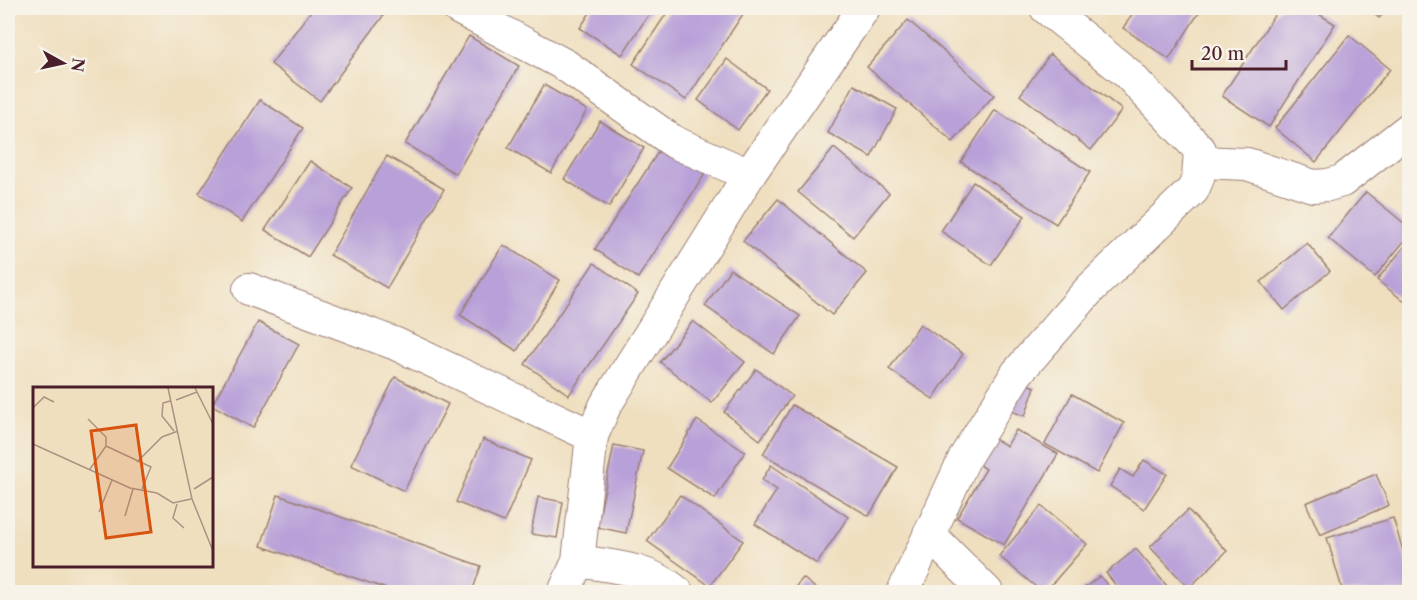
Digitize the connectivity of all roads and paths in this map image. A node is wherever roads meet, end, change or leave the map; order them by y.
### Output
1 (458, 8) edge
2 (864, 8) edge
3 (1046, 8) edge
4 (1410, 128) edge
5 (1200, 162) junction
6 (748, 175) junction
7 (249, 289) dead end
8 (592, 436) junction
9 (929, 534) junction
10 (578, 561) junction
11 (564, 592) edge
12 (677, 592) edge
13 (903, 592) edge
14 (987, 592) edge

1 - 6 street
2 - 6 street
3 - 5 street
4 - 5 street
5 - 9 street
6 - 8 street
7 - 8 street
8 - 10 street
9 - 13 street
9 - 14 street
10 - 11 street
10 - 12 street

